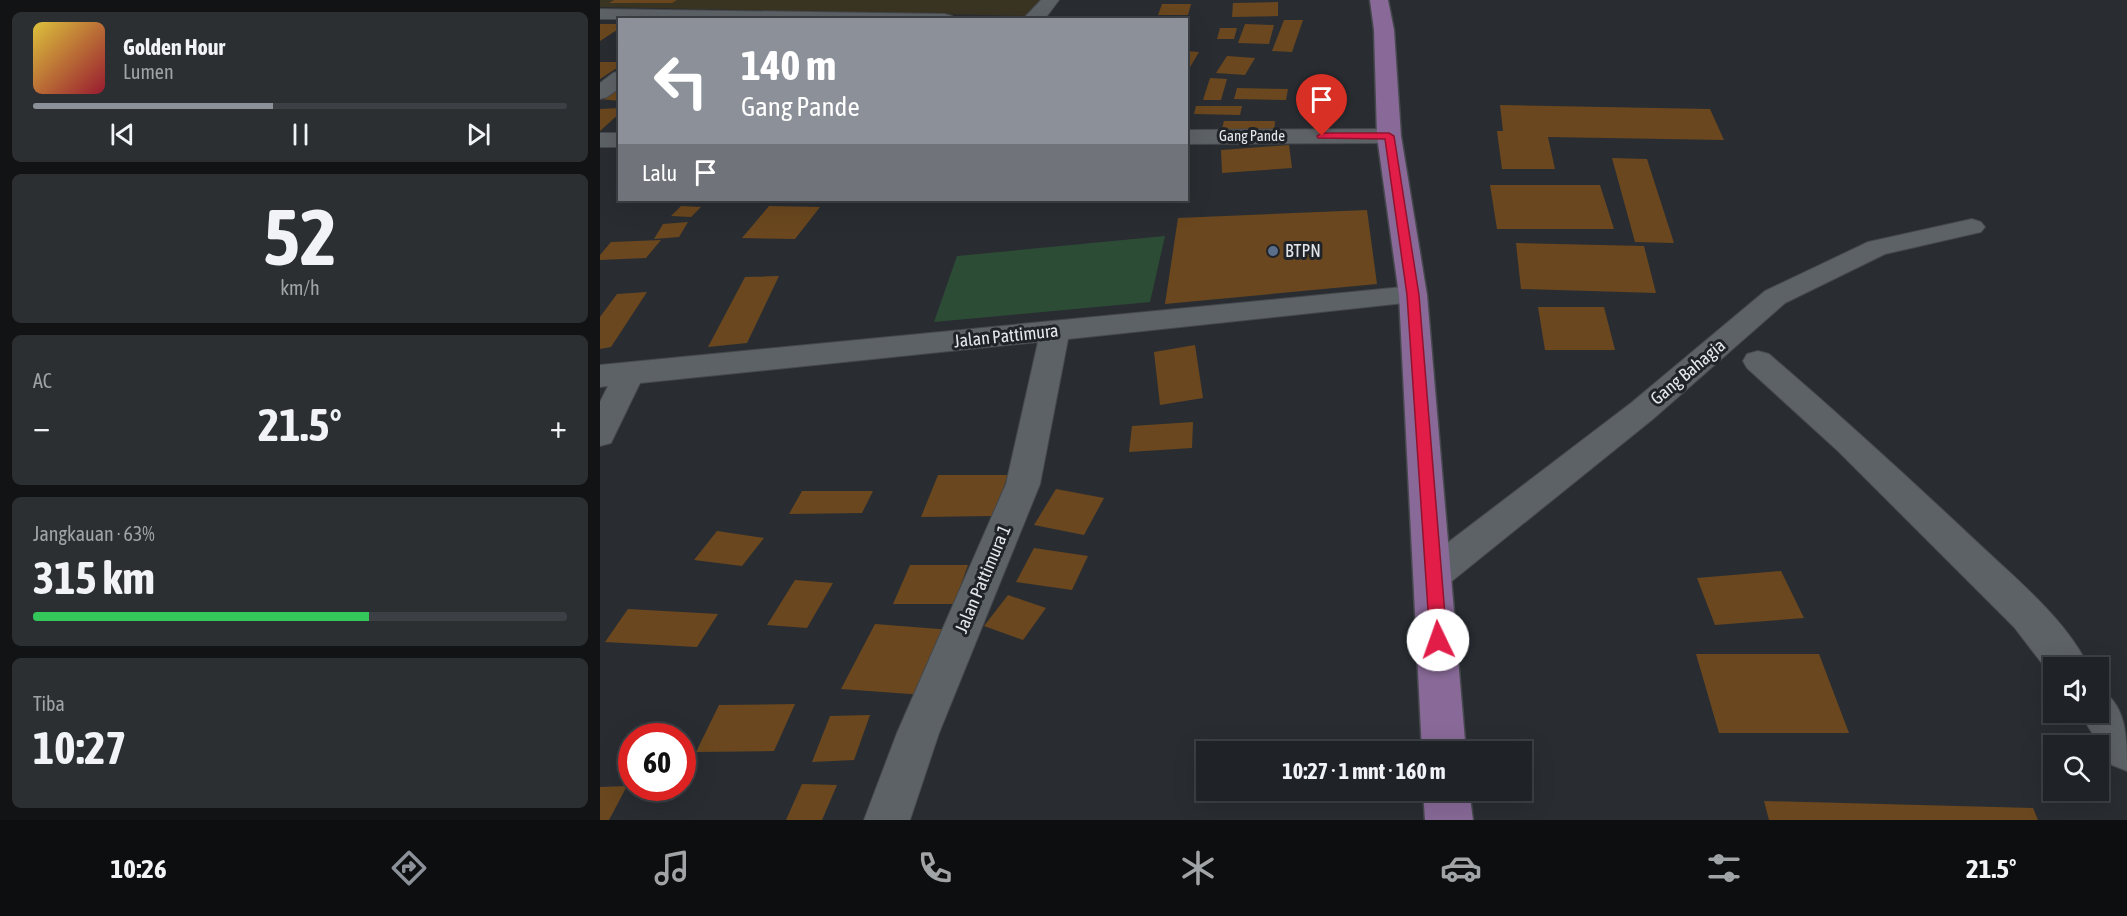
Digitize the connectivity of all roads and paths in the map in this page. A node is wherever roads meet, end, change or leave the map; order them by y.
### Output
1 (1050, 0) edge
2 (1379, 0) edge
3 (600, 14) edge
4 (693, 17) edge
5 (777, 18) edge
6 (1034, 18) edge
7 (618, 79) edge
8 (600, 93) edge
9 (1389, 136) junction
10 (1188, 137) edge
11 (600, 140) edge
12 (618, 140) edge
13 (1972, 227) dead end
14 (1413, 295) junction
15 (1055, 331) junction
16 (1758, 361) dead end
17 (615, 375) edge
18 (600, 434) edge
19 (1434, 574) junction
20 (2060, 657) edge
21 (2108, 723) edge
22 (1443, 741) edge
23 (2127, 750) edge
24 (1447, 801) edge
25 (887, 820) edge
26 (1449, 820) edge

1 - 6 street
2 - 9 main road
3 - 4 street
4 - 5 street
7 - 8 street
9 - 10 street, Gang Pande
9 - 14 main road
11 - 12 street
13 - 19 street, Gang Bahagia
14 - 15 street, Jalan Pattimura
14 - 19 main road
15 - 17 street, Jalan Pattimura
15 - 25 street, Jalan Pattimura 1
16 - 20 street
17 - 18 street
19 - 22 main road
21 - 23 street
24 - 26 main road

